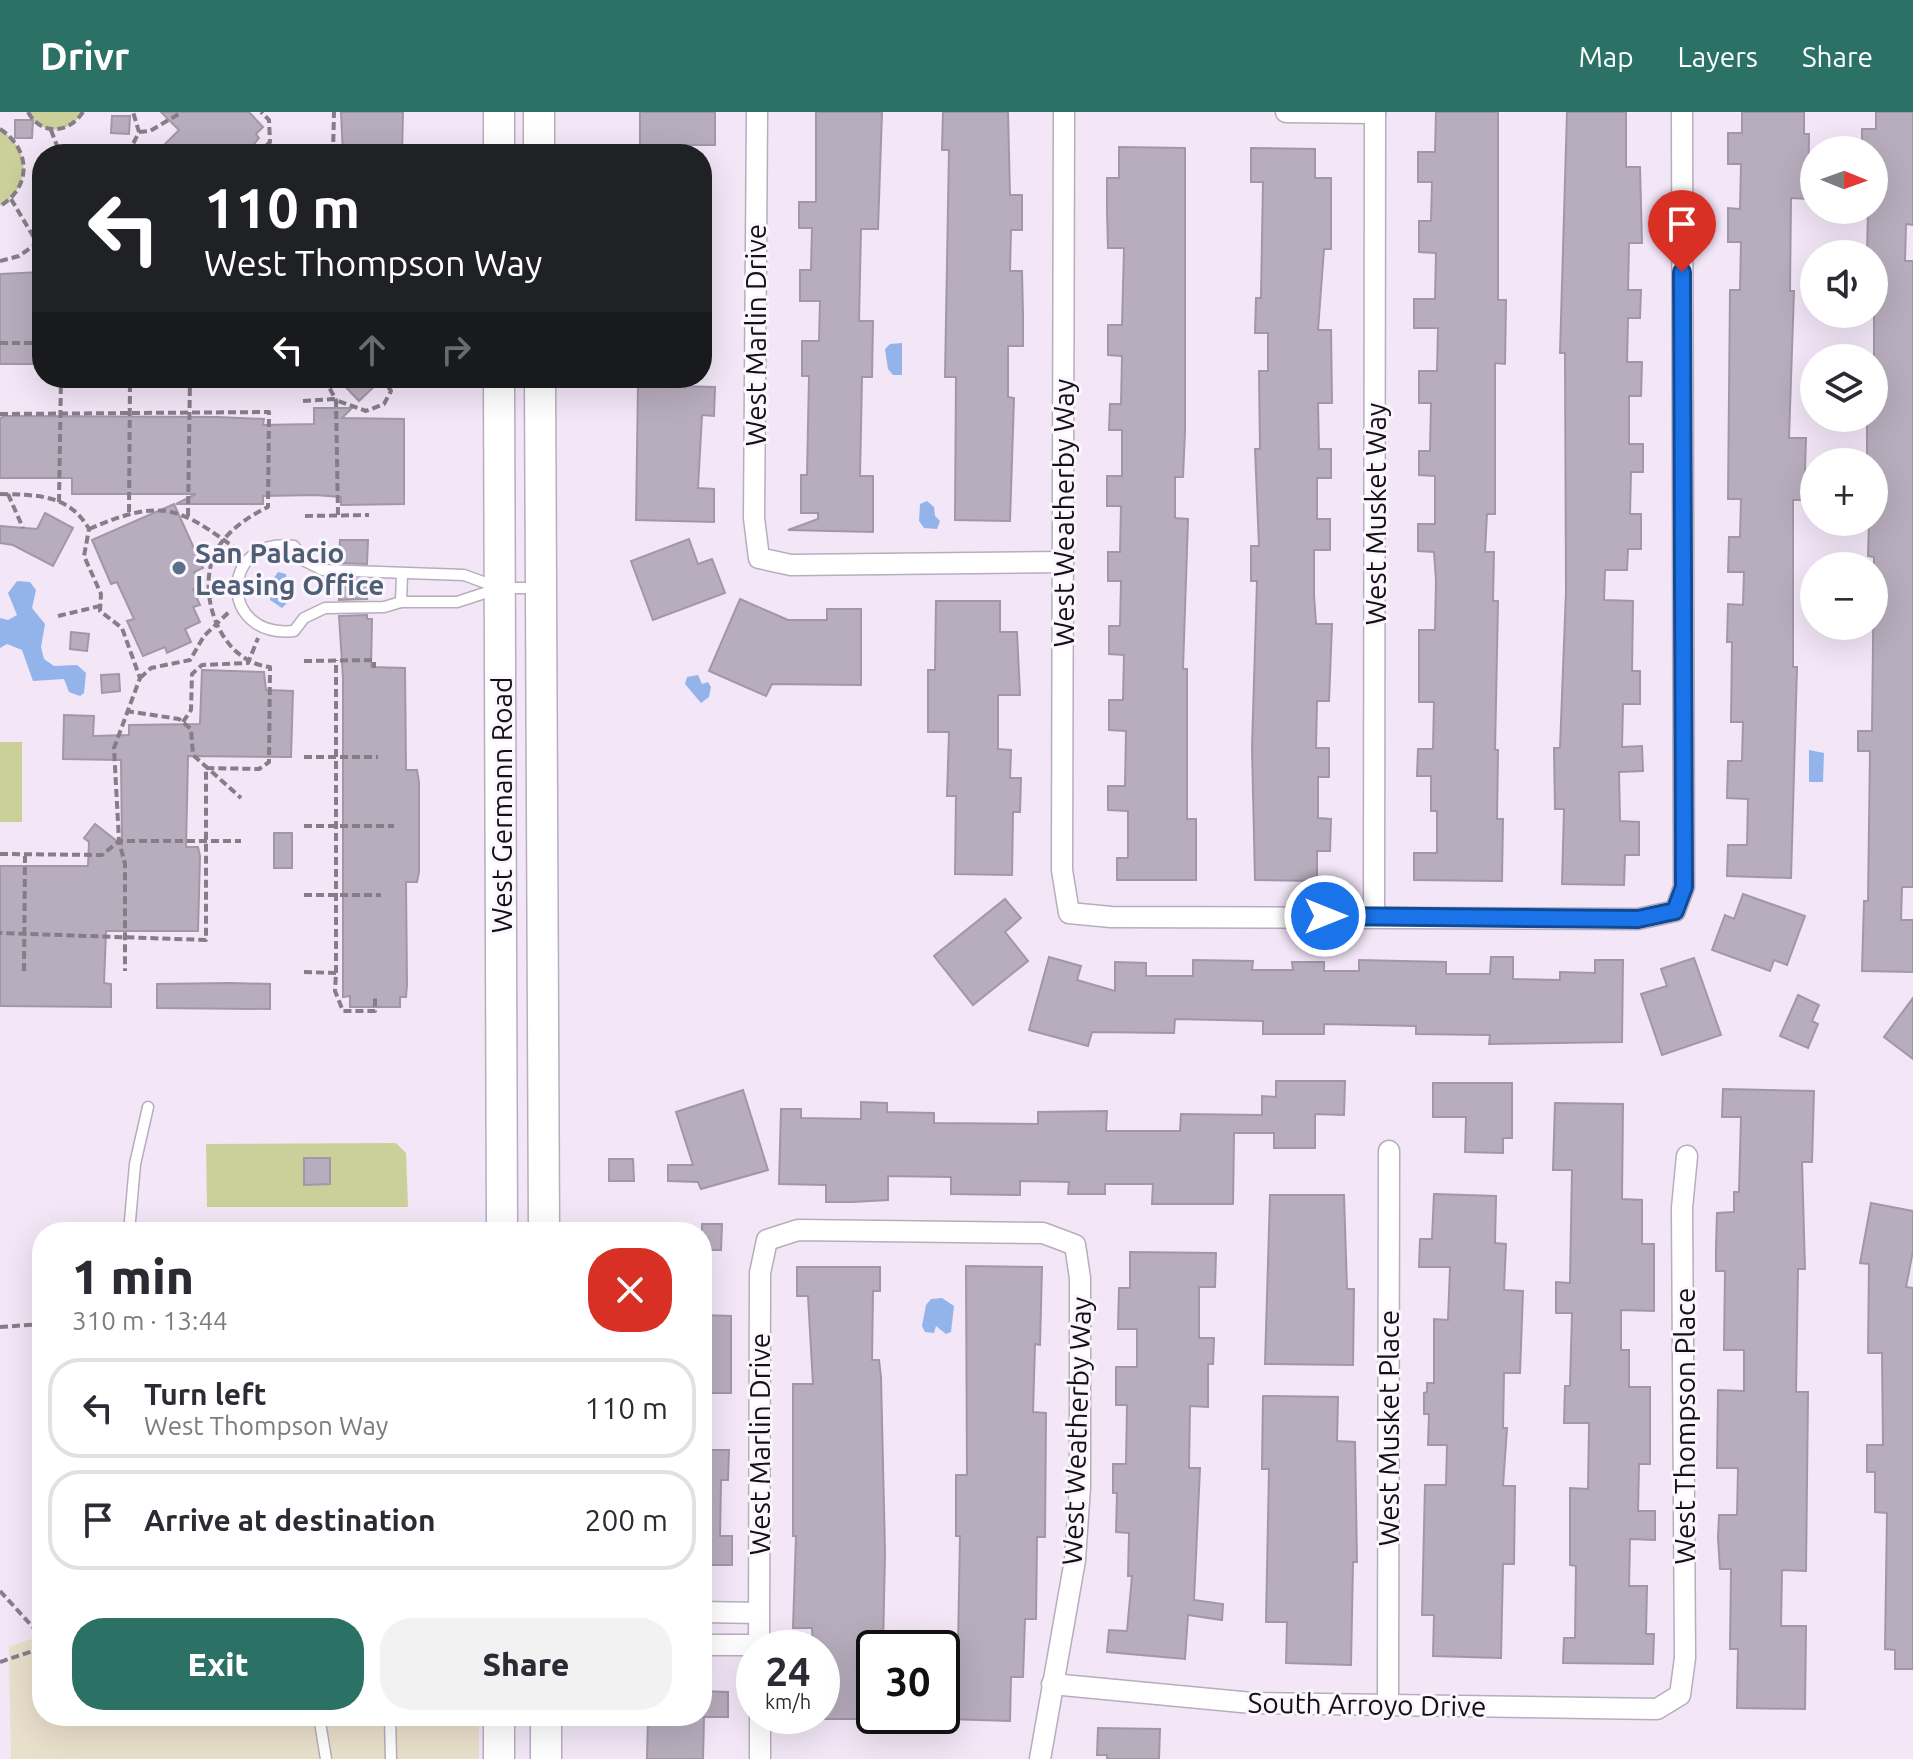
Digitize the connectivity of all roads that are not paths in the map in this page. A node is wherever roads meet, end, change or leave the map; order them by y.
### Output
1 (499, 112) edge
2 (539, 112) edge
3 (757, 112) edge
4 (1064, 112) edge
5 (1286, 112) edge
6 (1375, 112) edge
7 (1682, 112) edge
8 (499, 144) edge
9 (539, 144) edge
10 (499, 388) edge
11 (540, 388) edge
12 (1063, 562) junction
13 (402, 575) junction
14 (500, 588) junction
15 (541, 588) junction
16 (401, 602) junction
17 (1374, 916) junction
18 (148, 1107) dead end
19 (1389, 1151) dead end
20 (1687, 1156) dead end
21 (130, 1222) edge
22 (502, 1222) edge
23 (544, 1222) edge
24 (1075, 1245) joint
25 (712, 1612) edge
26 (758, 1613) junction
27 (759, 1630) edge
28 (712, 1645) edge
29 (736, 1646) edge
30 (1052, 1684) junction
31 (1680, 1695) joint
32 (1388, 1705) junction
33 (321, 1726) edge
34 (390, 1726) edge
35 (499, 1726) edge
36 (546, 1726) edge
37 (760, 1734) edge
38 (326, 1759) edge
39 (391, 1759) edge
40 (499, 1759) edge
41 (546, 1759) edge
42 (760, 1759) edge
43 (1040, 1759) edge

1 - 8 main road
2 - 9 main road
3 - 12 street, West Marlin Drive
4 - 12 street, West Weatherby Way
5 - 6 street
6 - 17 street, West Musket Way
7 - 17 street
10 - 14 main road, West Germann Road
11 - 15 main road, West Germann Road
12 - 17 street, West Weatherby Way
13 - 14 lane
13 - 16 lane
13 - 16 lane
14 - 15 lane
14 - 16 lane
14 - 22 main road, West Germann Road
15 - 23 main road, West Germann Road
18 - 21 lane
19 - 32 street, West Musket Place
20 - 31 street, West Thompson Place
24 - 26 street, West Marlin Drive
24 - 30 street, West Weatherby Way
25 - 26 street
26 - 27 street, West Marlin Drive
28 - 29 street
30 - 32 street, South Arroyo Drive
30 - 43 street, West Weatherby Way
31 - 32 street, South Arroyo Drive
33 - 38 lane
34 - 39 lane
35 - 40 main road
36 - 41 main road
37 - 42 street

